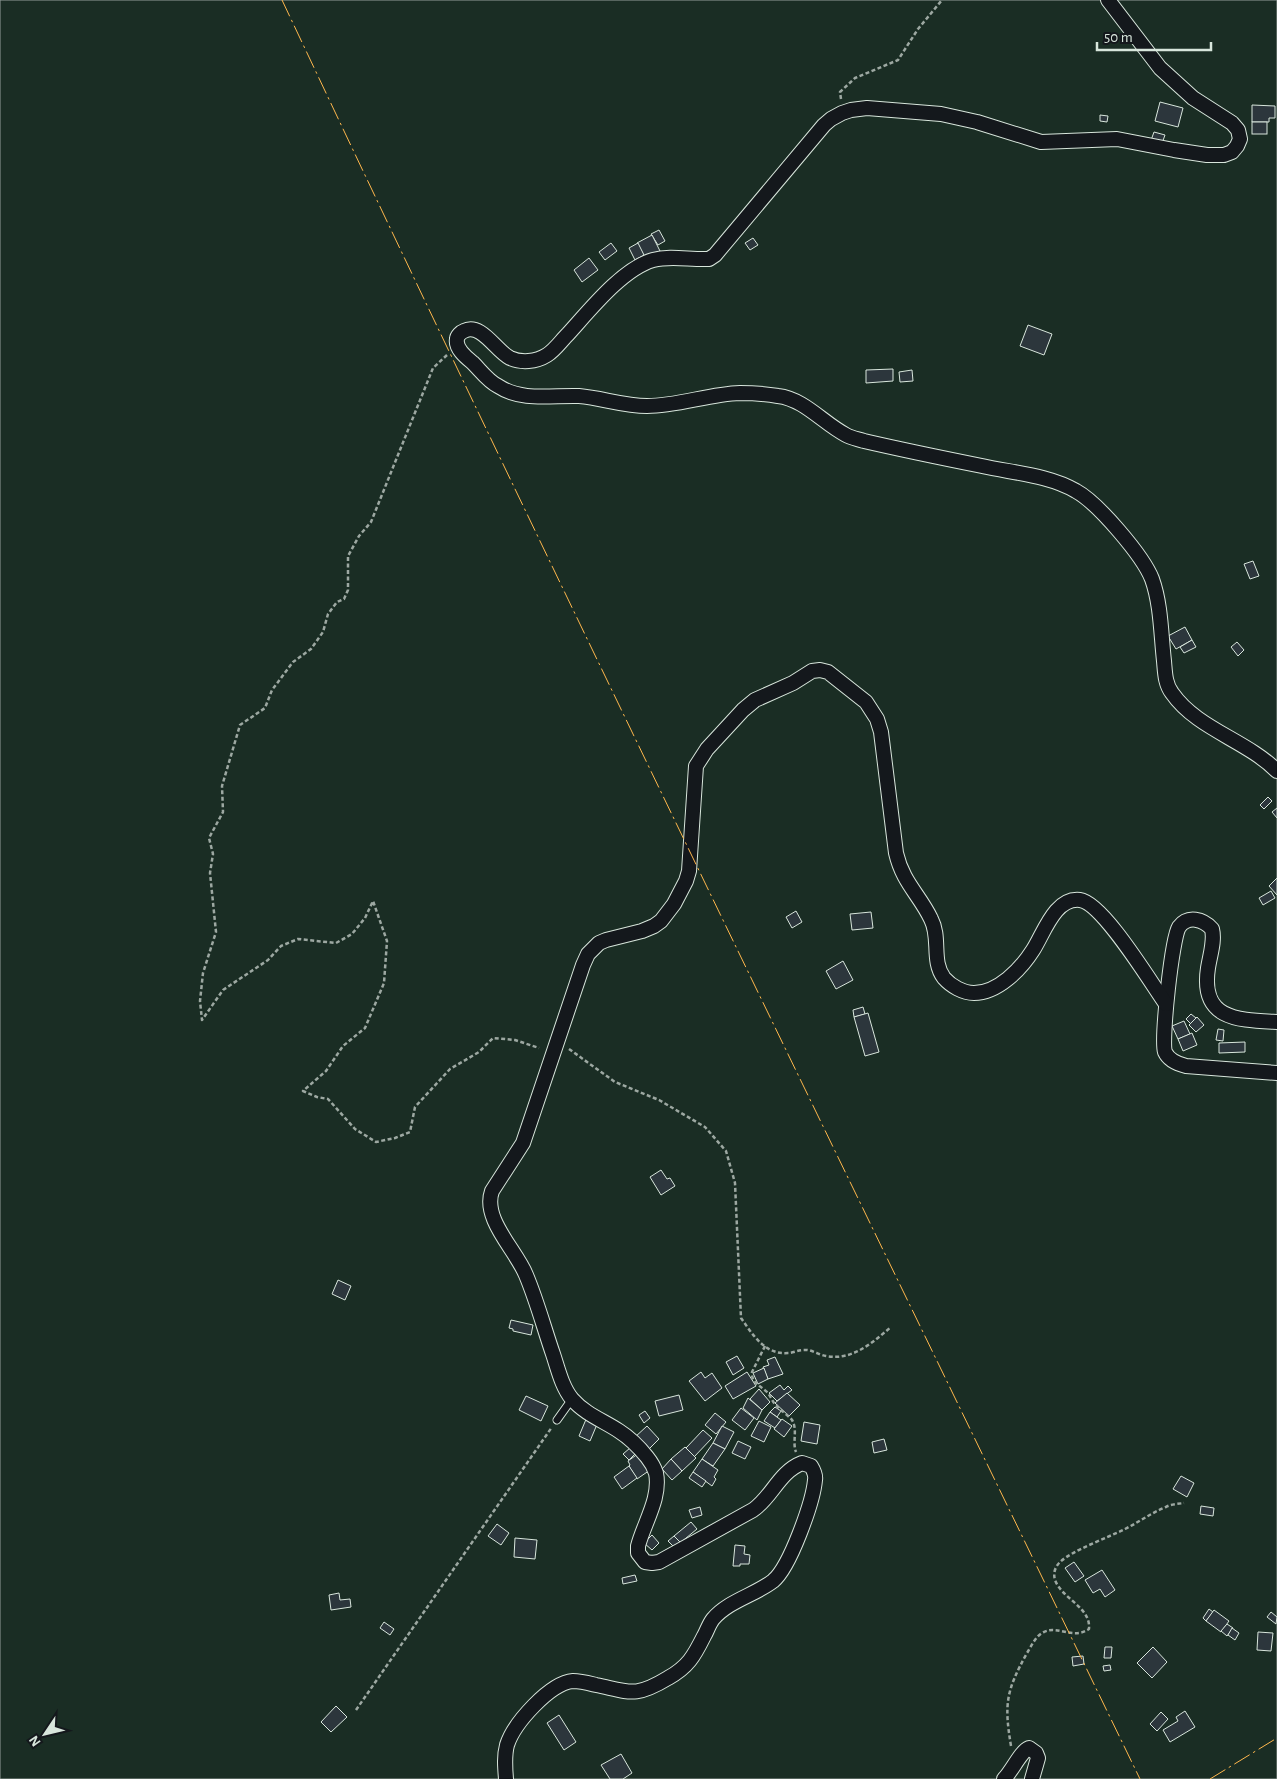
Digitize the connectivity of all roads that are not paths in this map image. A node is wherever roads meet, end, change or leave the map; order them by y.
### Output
1 (1108, 0) edge
2 (1277, 771) edge
3 (1166, 1004) junction
4 (1277, 1022) edge
5 (1277, 1074) edge
6 (572, 1400) junction
7 (557, 1420) road end
8 (506, 1779) edge
9 (1004, 1779) edge
10 (1032, 1779) edge

1 - 2 street
3 - 4 street
3 - 5 street
3 - 6 street
6 - 7 lane
6 - 8 street
9 - 10 street

